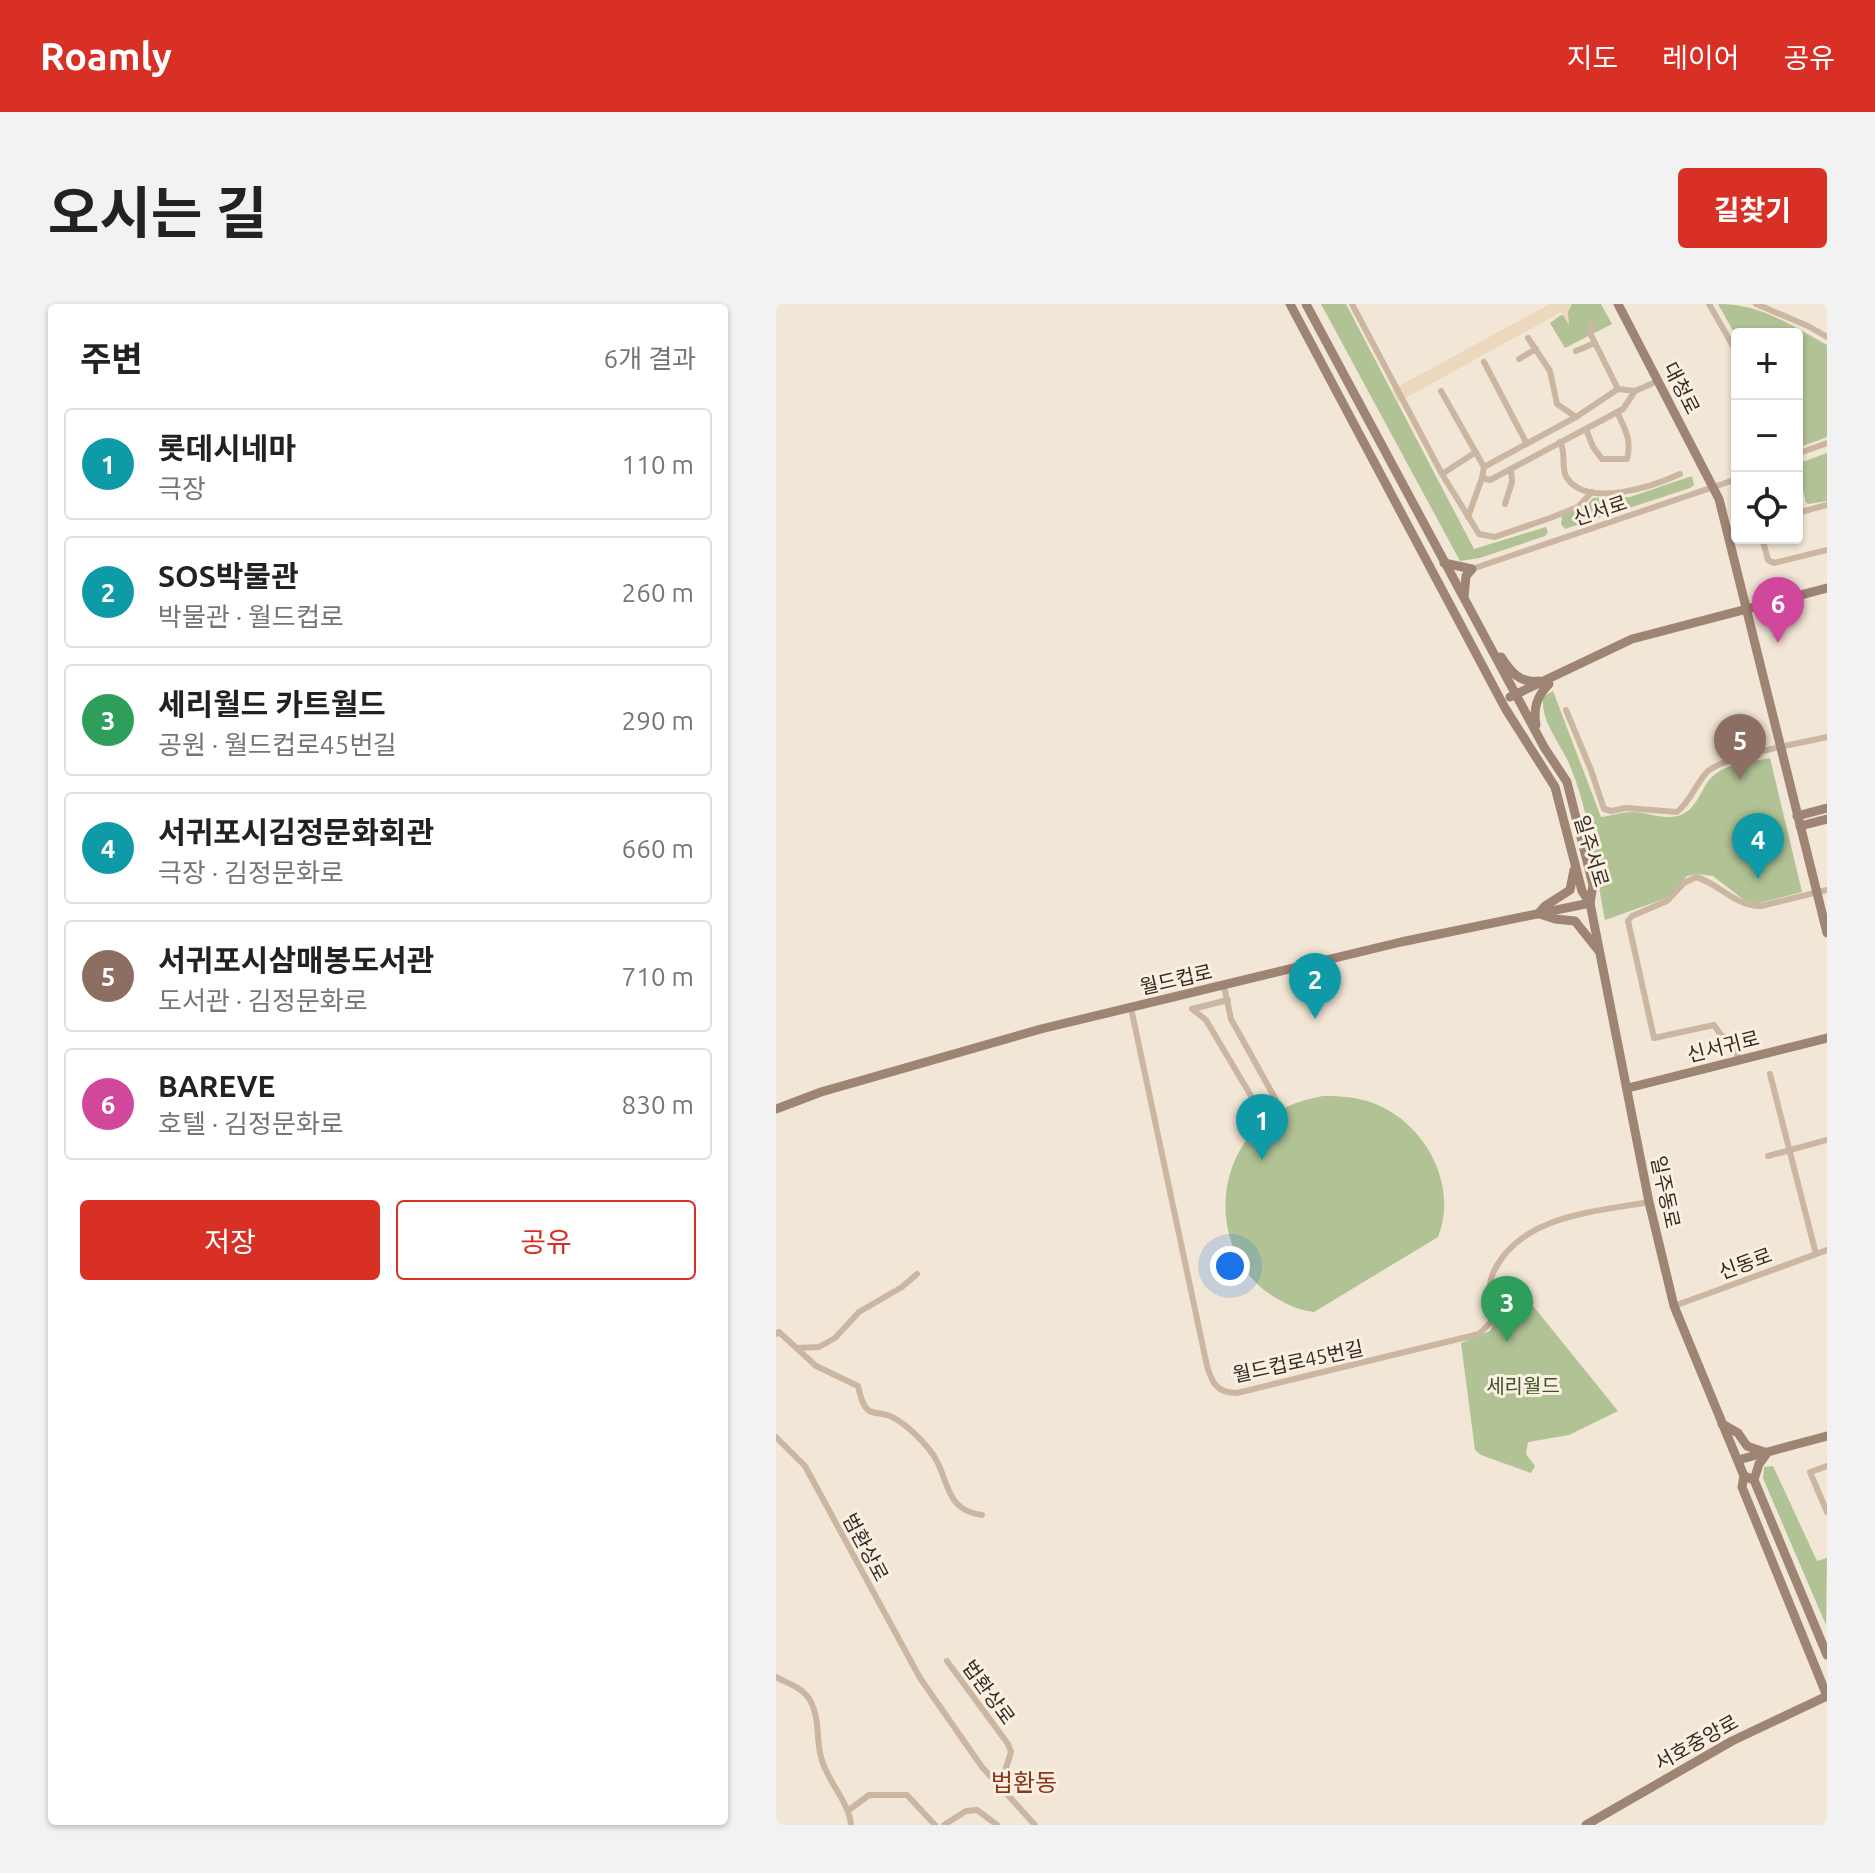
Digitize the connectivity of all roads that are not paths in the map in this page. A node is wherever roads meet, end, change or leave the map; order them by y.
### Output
1 (1290, 304) edge
2 (1306, 304) edge
3 (1352, 304) edge
4 (1618, 304) edge
5 (1709, 304) edge
6 (1756, 304) edge
7 (1592, 323) dead end
8 (1827, 337) edge
9 (1528, 338) dead end
10 (1731, 342) edge
11 (1595, 343) junction
12 (1536, 349) junction
13 (1576, 351) dead end
14 (1519, 359) dead end
15 (1484, 362) dead end
16 (1658, 381) junction
17 (1618, 389) junction
18 (1441, 391) dead end
19 (1635, 391) junction
20 (1617, 412) junction
21 (1576, 417) junction
22 (1586, 429) junction
23 (1560, 442) junction
24 (1827, 443) edge
25 (1527, 444) junction
26 (1476, 452) junction
27 (1803, 452) edge
28 (1484, 467) junction
29 (1511, 469) junction
30 (1442, 474) junction
31 (1680, 474) dead end
32 (1482, 478) junction
33 (1731, 482) edge
34 (1714, 489) junction
35 (1592, 492) junction
36 (1505, 504) dead end
37 (1827, 505) edge
38 (1803, 511) edge
39 (1468, 517) junction
40 (1764, 544) edge
41 (1827, 550) edge
42 (1444, 563) junction
43 (1472, 569) junction
44 (1827, 588) edge
45 (1464, 600) junction
46 (1746, 609) junction
47 (1486, 640) junction
48 (1548, 681) junction
49 (1517, 698) junction
50 (1504, 705) junction
51 (1566, 710) dead end
52 (1827, 737) edge
53 (1544, 747) junction
54 (1780, 749) junction
55 (1827, 808) edge
56 (1827, 819) edge
57 (1799, 821) junction
58 (1575, 864) junction
59 (1822, 891) edge
60 (1590, 903) junction
61 (1538, 914) junction
62 (1827, 933) edge
63 (1600, 953) junction
64 (1224, 986) junction
65 (1228, 1000) junction
66 (1131, 1008) junction
67 (1827, 1038) edge
68 (1739, 1061) junction
69 (1770, 1074) dead end
70 (1628, 1088) junction
71 (1276, 1100) dead end
72 (776, 1109) edge
73 (1260, 1111) dead end
74 (1827, 1140) edge
75 (1789, 1150) junction
76 (1768, 1156) dead end
77 (1649, 1202) junction
78 (1827, 1250) edge
79 (1816, 1254) junction
80 (917, 1274) dead end
81 (1674, 1306) junction
82 (776, 1334) edge
83 (797, 1348) junction
84 (1722, 1424) junction
85 (1827, 1436) edge
86 (776, 1437) edge
87 (1767, 1453) junction
88 (1738, 1460) junction
89 (1827, 1466) edge
90 (1749, 1478) junction
91 (1827, 1512) edge
92 (982, 1515) dead end
93 (1819, 1635) junction
94 (1827, 1647) edge
95 (1827, 1655) edge
96 (947, 1661) dead end
97 (776, 1677) edge
98 (1827, 1696) edge
99 (1000, 1787) junction
100 (849, 1810) junction
101 (851, 1825) edge
102 (935, 1825) edge
103 (944, 1825) edge
104 (997, 1825) edge
105 (1035, 1825) edge
106 (1586, 1825) edge

1 - 50 main road, 일주서로
2 - 42 main road, 일주서로
3 - 30 street
4 - 16 main road, 대청로
5 - 10 street
6 - 8 street
7 - 11 street
9 - 12 street
11 - 13 street
11 - 17 street
12 - 14 street
12 - 21 street
15 - 25 street
16 - 19 street
16 - 34 main road, 대청로
17 - 19 street
17 - 21 street
18 - 26 street
19 - 20 street
20 - 22 street
20 - 22 street
21 - 25 street
22 - 23 street
23 - 29 street
23 - 35 street
24 - 27 street
25 - 28 street
26 - 28 street
26 - 30 street
28 - 32 street
29 - 32 street
29 - 36 street
30 - 39 street
31 - 35 street
32 - 39 street
33 - 34 street, 신서로
34 - 43 street, 신서로
34 - 46 main road, 대청로
35 - 39 street
37 - 38 street
40 - 41 street
42 - 43 main road
42 - 45 main road, 일주서로
43 - 45 main road
44 - 46 main road
45 - 47 main road, 일주서로
46 - 48 main road
46 - 54 main road, 대청로
47 - 48 main road
47 - 49 main road, 일주서로
48 - 49 main road
48 - 53 main road
49 - 50 main road
49 - 53 main road, 일주서로
50 - 58 main road, 일주서로
51 - 54 street
52 - 54 street
53 - 60 main road, 일주서로
54 - 57 main road, 대청로
55 - 57 main road
56 - 57 main road
57 - 59 main road, 대청로
58 - 60 main road, 일주서로
58 - 61 main road
59 - 62 main road, 대청로
59 - 68 street
60 - 61 main road, 월드컵로
60 - 63 main road, 일주동로
61 - 63 main road
61 - 64 main road, 월드컵로
63 - 70 main road, 일주동로
64 - 65 street
64 - 66 main road, 월드컵로
65 - 71 street
65 - 73 street
66 - 72 main road, 월드컵로
66 - 77 street, 월드컵로45번길
67 - 68 main road, 신서귀로
68 - 70 main road, 신서귀로
69 - 75 street
70 - 77 main road, 일주동로
74 - 75 street
75 - 76 street
75 - 79 street
77 - 81 main road, 일주동로
78 - 79 street, 신동로
79 - 81 street, 신동로
80 - 83 street
81 - 84 main road, 일주동로
82 - 83 street
83 - 92 street
84 - 87 main road
84 - 88 main road, 일주동로
85 - 87 main road
86 - 99 street, 범환상로
87 - 88 main road
87 - 90 main road
88 - 90 main road, 일주동로
89 - 91 street
90 - 93 main road, 일주동로
90 - 98 main road, 일주동로
93 - 94 main road
93 - 95 main road, 일주동로
96 - 99 street, 법환상로
97 - 100 street
98 - 106 main road, 서호중앙로
99 - 105 street
100 - 101 street
100 - 102 street
103 - 104 street

